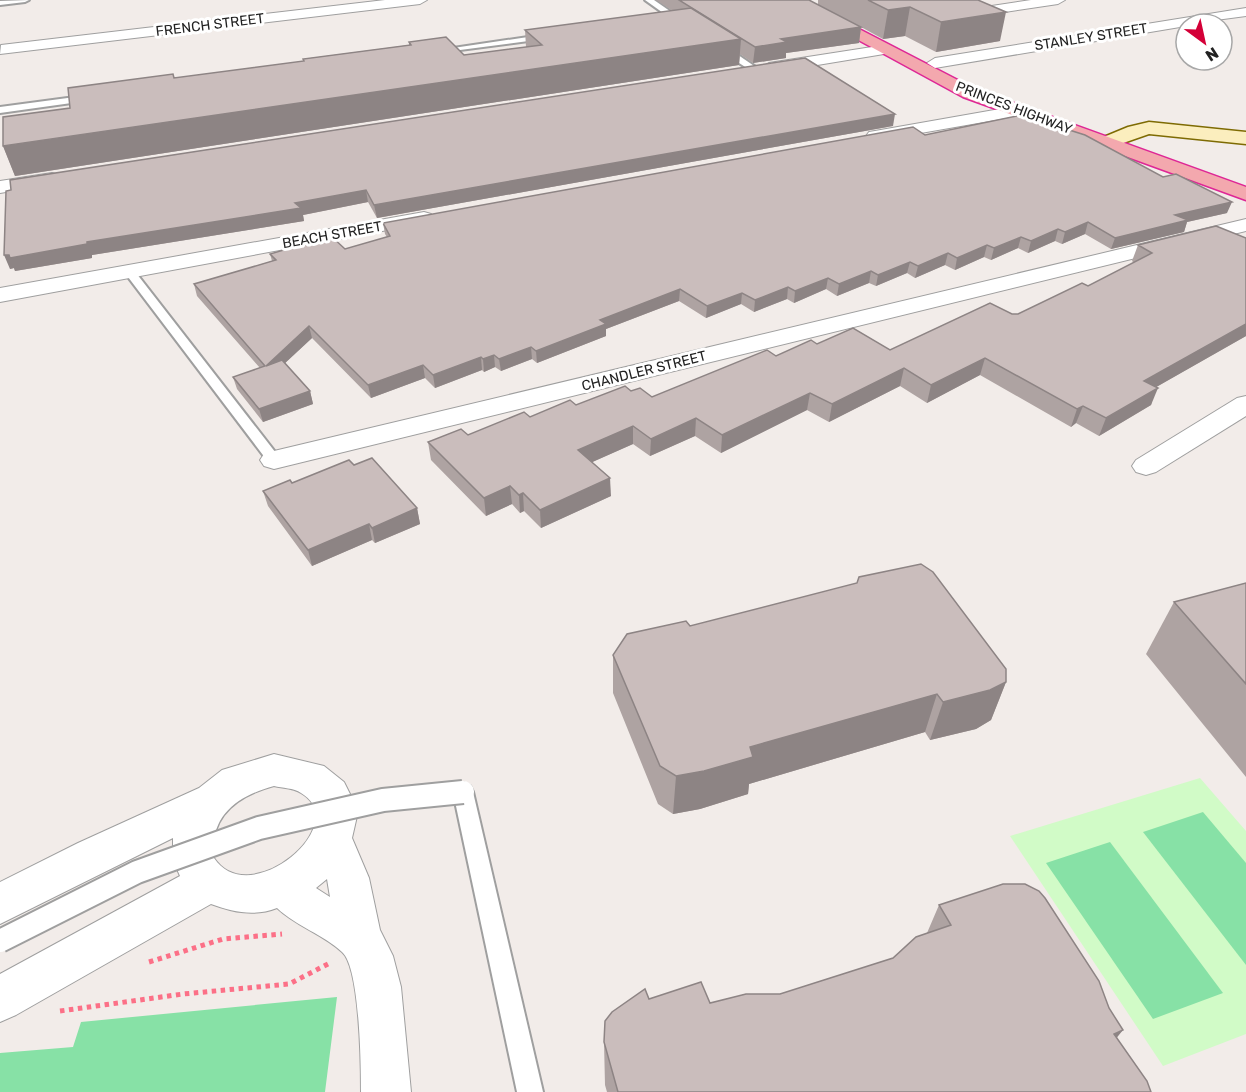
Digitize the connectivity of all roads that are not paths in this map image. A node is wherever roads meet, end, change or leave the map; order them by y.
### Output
1 (25, 0) edge
2 (420, 0) edge
3 (649, 0) edge
4 (792, 0) edge
5 (815, 0) edge
6 (1058, 0) edge
7 (0, 3) edge
8 (1246, 12) edge
9 (677, 18) junction
10 (665, 20) edge
11 (985, 23) edge
12 (687, 25) edge
13 (558, 34) edge
14 (1015, 37) dead end
15 (716, 44) edge
16 (1035, 46) junction
17 (0, 50) edge
18 (885, 50) junction
19 (428, 52) edge
20 (935, 63) junction
21 (756, 70) junction
22 (732, 74) edge
23 (95, 97) edge
24 (0, 110) edge
25 (1017, 111) junction
26 (1246, 138) edge
27 (1114, 140) junction
28 (850, 141) edge
29 (71, 176) edge
30 (1246, 180) edge
31 (0, 187) edge
32 (1246, 194) edge
33 (443, 214) edge
34 (1246, 225) edge
35 (129, 271) junction
36 (0, 295) edge
37 (1246, 404) edge
38 (274, 460) joint
39 (1146, 466) dead end
40 (211, 801) junction
41 (332, 840) junction
42 (208, 883) junction
43 (284, 886) junction
44 (0, 904) edge
45 (0, 941) edge
46 (336, 956) junction
47 (0, 999) edge
48 (386, 1092) edge
49 (530, 1092) edge

1 - 7 lane
2 - 17 street, FRENCH STREET
3 - 9 lane
4 - 18 highway, PRINCES HIGHWAY
5 - 20 highway, PRINCES HIGHWAY
6 - 11 street
8 - 16 street, STANLEY STREET
9 - 10 lane
9 - 12 lane
13 - 19 lane
14 - 16 street
15 - 21 lane
16 - 20 street, STANLEY STREET
18 - 21 street
18 - 25 highway, PRINCES HIGHWAY
20 - 27 highway, PRINCES HIGHWAY
21 - 22 street
23 - 24 lane
25 - 27 highway, PRINCES HIGHWAY
25 - 28 street
26 - 27 main road
27 - 30 highway, PRINCES HIGHWAY
27 - 32 highway, PRINCES HIGHWAY
29 - 31 street
33 - 35 street, BEACH STREET
34 - 38 street, CHANDLER STREET
35 - 36 street, BEACH STREET
35 - 38 lane, CHANDLER STREET
37 - 39 street
40 - 41 street
40 - 42 street
40 - 44 street
41 - 43 street
41 - 46 street
42 - 43 street
42 - 47 street
43 - 46 street
45 - 49 lane, bridge
46 - 48 street

